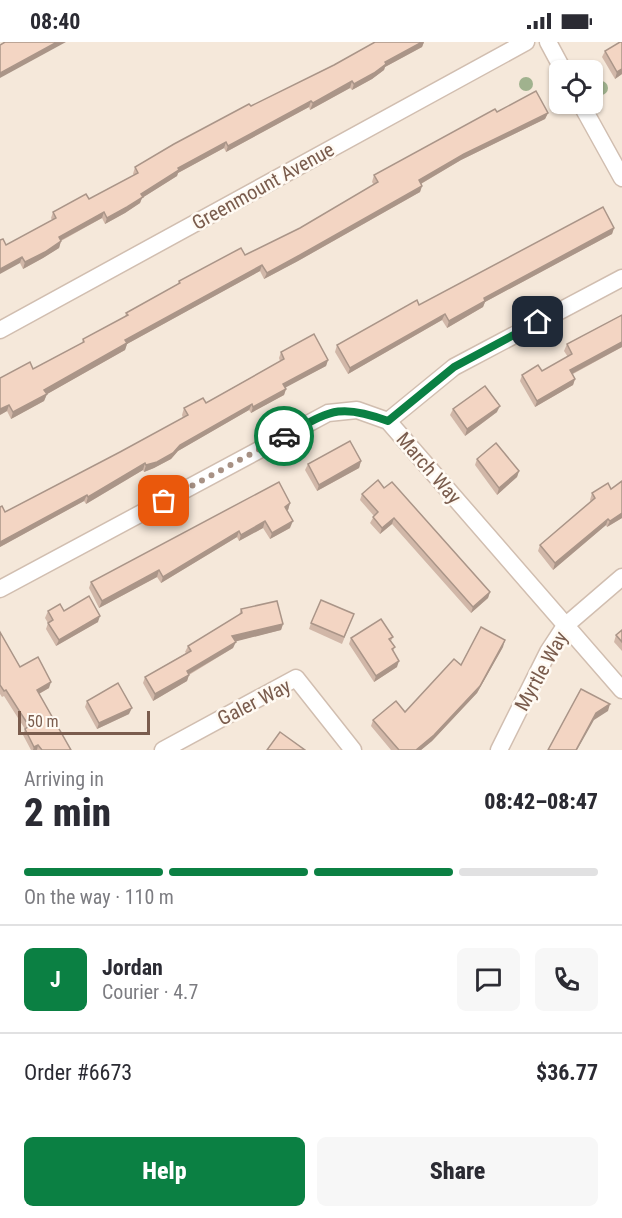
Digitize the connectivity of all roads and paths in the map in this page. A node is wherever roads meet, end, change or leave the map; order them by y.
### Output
1 (526, 42) edge
2 (548, 42) edge
3 (558, 60) edge
4 (587, 114) edge
5 (622, 178) edge
6 (622, 278) edge
7 (0, 330) edge
8 (388, 421) junction
9 (622, 577) edge
10 (0, 589) edge
11 (565, 626) junction
12 (622, 690) edge
13 (163, 750) edge
14 (353, 750) edge
15 (499, 750) edge

1 - 7 street, Greenmount Avenue
2 - 3 street
4 - 5 street
6 - 8 street
8 - 10 street, March Way
8 - 11 street, March Way
9 - 11 street, Myrtle Way
11 - 12 street, March Way
11 - 15 street, Myrtle Way
13 - 14 street, Galer Way

